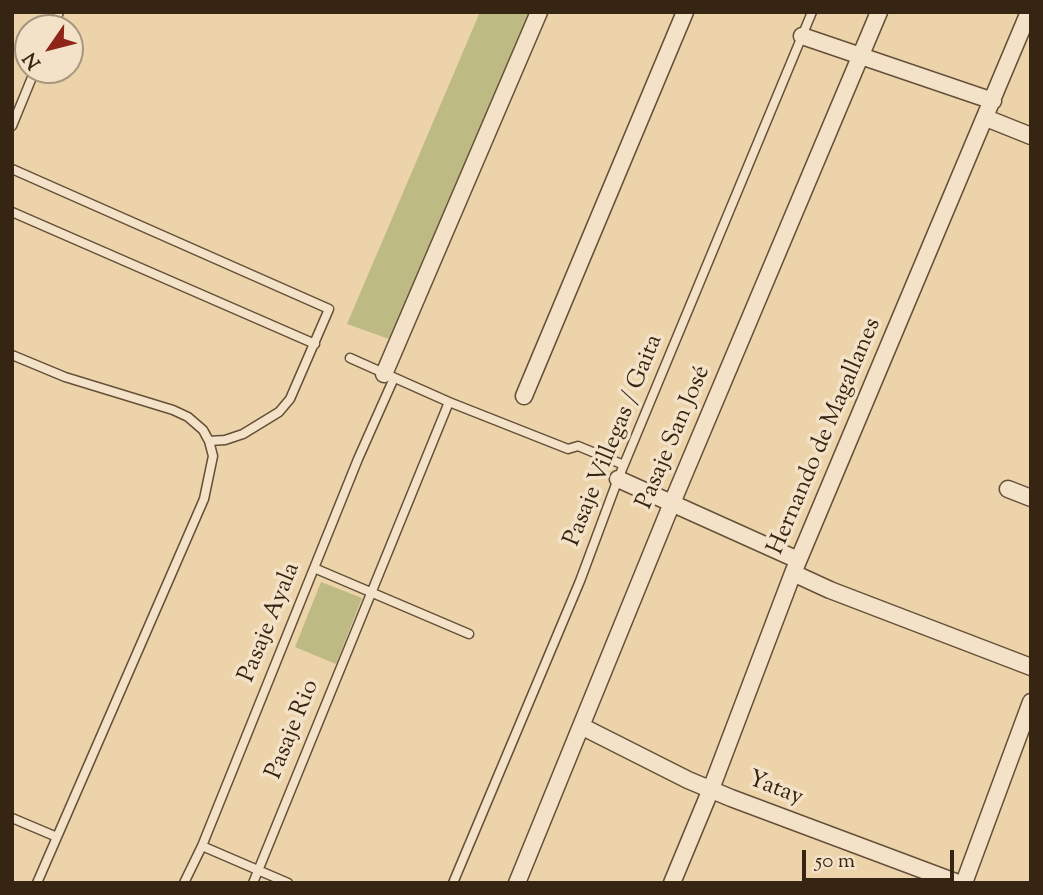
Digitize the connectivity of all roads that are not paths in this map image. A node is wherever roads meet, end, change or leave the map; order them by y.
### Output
1 (539, 12) edge
2 (685, 12) edge
3 (812, 12) edge
4 (879, 12) edge
5 (1029, 12) edge
6 (802, 36) junction
7 (860, 56) junction
8 (30, 84) edge
9 (993, 101) junction
10 (986, 118) junction
11 (12, 126) edge
12 (1031, 136) edge
13 (12, 169) edge
14 (12, 212) edge
15 (316, 344) junction
16 (12, 355) edge
17 (350, 358) dead end
18 (389, 376) junction
19 (524, 396) dead end
20 (449, 402) junction
21 (209, 441) junction
22 (621, 472) junction
23 (1008, 489) dead end
24 (1031, 498) edge
25 (672, 503) junction
26 (795, 566) junction
27 (314, 568) junction
28 (371, 592) junction
29 (469, 634) dead end
30 (1031, 667) edge
31 (1031, 702) edge
32 (581, 726) junction
33 (711, 789) junction
34 (12, 818) edge
35 (57, 837) junction
36 (202, 846) junction
37 (258, 869) junction
38 (37, 883) edge
39 (184, 883) edge
40 (253, 883) edge
41 (288, 883) edge
42 (453, 883) edge
43 (517, 883) edge
44 (672, 883) edge
45 (958, 883) edge
46 (964, 883) edge

1 - 18 street
2 - 19 street
3 - 6 lane, Pasaje Villegas / Gaita
4 - 7 street, Pasaje San José
5 - 9 street, Hernando de Magallanes
6 - 7 street
6 - 22 lane, Pasaje Villegas / Gaita
7 - 9 street
7 - 25 street, Pasaje San José
8 - 11 lane
9 - 10 street, Hernando de Magallanes
10 - 12 street
10 - 26 street, Hernando de Magallanes
13 - 15 lane
14 - 15 lane
15 - 21 lane
16 - 21 lane
17 - 18 lane
18 - 20 lane
18 - 27 lane, Pasaje Ayala
20 - 22 lane
20 - 28 lane, Pasaje Rio
21 - 35 lane
22 - 25 street
22 - 42 lane, Pasaje Villegas / Gaita
23 - 24 street
25 - 26 street
25 - 32 street, Pasaje San José
26 - 30 street
26 - 33 street, Hernando de Magallanes
27 - 28 lane
27 - 36 lane, Pasaje Ayala
28 - 29 lane
28 - 37 lane, Pasaje Rio
31 - 46 street
32 - 33 street, Yatay
32 - 43 street, Pasaje San José
33 - 44 street, Hernando de Magallanes
33 - 45 street, Yatay
34 - 35 lane
35 - 38 lane
36 - 37 lane
36 - 39 lane, Pasaje Ayala
37 - 40 lane, Pasaje Rio
37 - 41 lane

